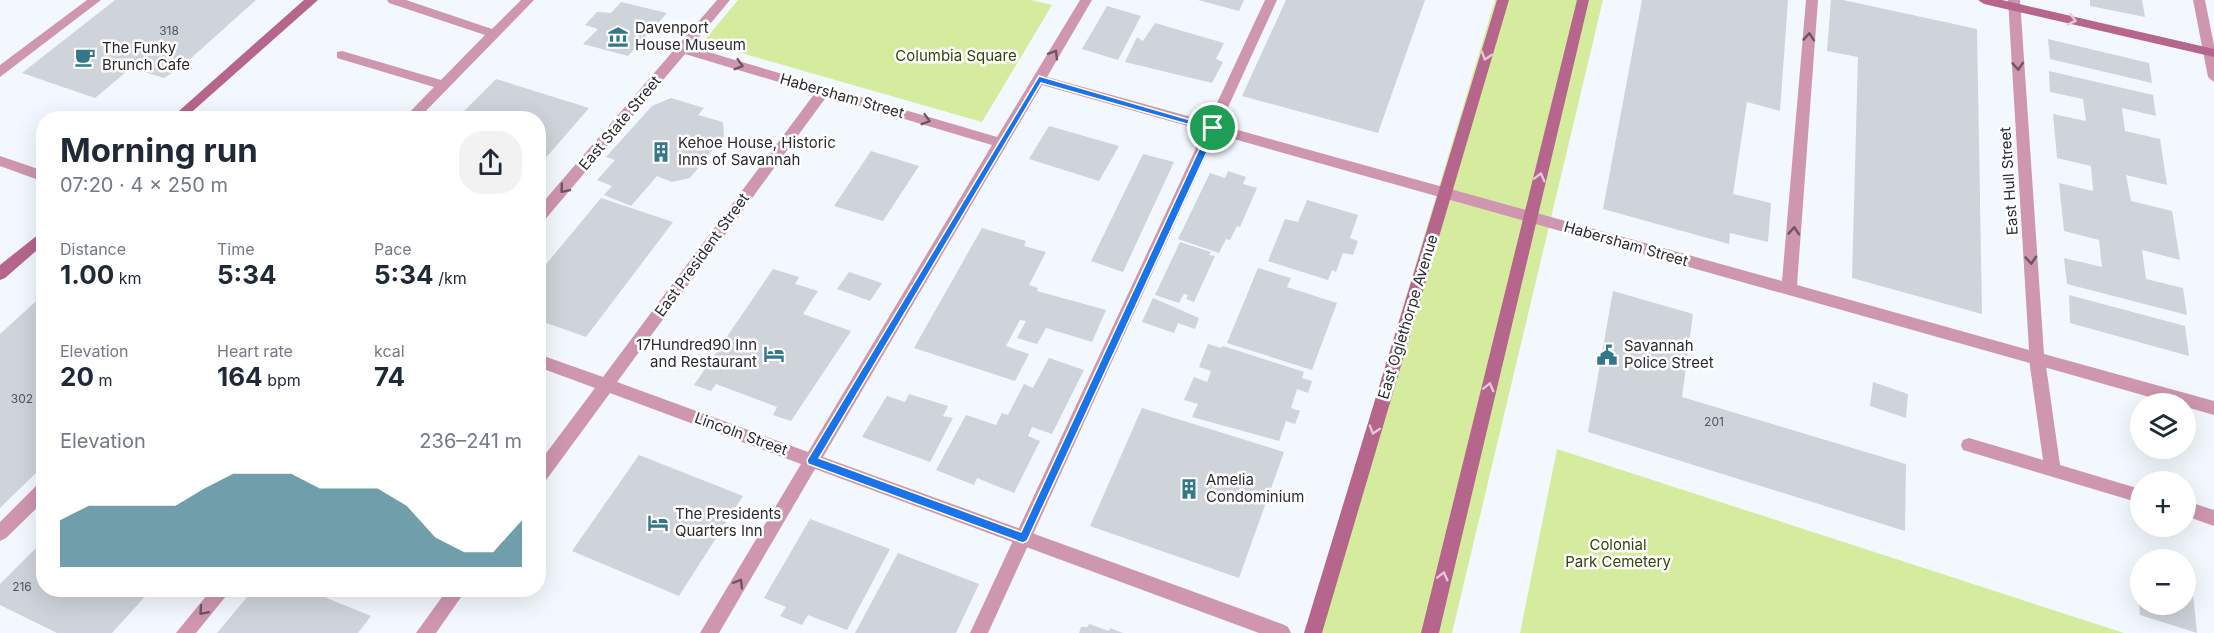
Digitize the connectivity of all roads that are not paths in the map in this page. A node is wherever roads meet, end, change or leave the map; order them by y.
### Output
1 (95, 0) edge
2 (312, 0) edge
3 (393, 0) edge
4 (528, 0) edge
5 (724, 0) edge
6 (1271, 0) edge
7 (1503, 0) edge
8 (1583, 0) edge
9 (1812, 0) edge
10 (1984, 0) edge
11 (2199, 0) edge
12 (1081, 1) edge
13 (2014, 4) edge
14 (495, 34) junction
15 (683, 49) junction
16 (2212, 52) edge
17 (342, 56) dead end
18 (0, 72) edge
19 (2214, 77) edge
20 (1039, 79) junction
21 (444, 85) junction
22 (824, 90) junction
23 (185, 111) edge
24 (418, 111) edge
25 (1213, 128) junction
26 (1001, 143) junction
27 (0, 161) edge
28 (36, 174) edge
29 (1445, 193) junction
30 (546, 209) edge
31 (1530, 217) junction
32 (36, 243) edge
33 (0, 274) edge
34 (1790, 290) junction
35 (2037, 359) junction
36 (546, 363) edge
37 (607, 385) junction
38 (2214, 408) edge
39 (1969, 445) dead end
40 (812, 460) junction
41 (546, 467) edge
42 (2053, 470) junction
43 (2130, 493) edge
44 (36, 497) edge
45 (2196, 512) edge
46 (2214, 518) edge
47 (0, 533) edge
48 (1023, 538) junction
49 (216, 597) edge
50 (452, 597) edge
51 (185, 633) edge
52 (425, 633) edge
53 (709, 633) edge
54 (979, 633) edge
55 (1282, 633) edge
56 (1313, 633) edge
57 (1430, 633) edge

1 - 18 street
2 - 23 main road
3 - 14 street
4 - 14 street
5 - 15 street, East State Street
6 - 25 street
7 -> 29 main road, East Oglethorpe Avenue
31 -> 8 main road
34 -> 9 street
10 - 13 main road
11 - 16 street
20 -> 12 street
13 -> 16 main road
13 -> 35 street, East Hull Street
14 - 21 street
15 -> 22 street, Habersham Street
15 -> 30 street, East State Street
16 - 19 street
17 - 21 street
20 - 25 street, Habersham Street
20 - 26 street
21 - 24 street
22 -> 26 street, Habersham Street
22 - 37 street, East President Street
25 - 29 street, Habersham Street
25 - 48 street
26 - 40 street
27 - 28 street
29 - 31 street, Habersham Street
29 -> 56 main road, East Oglethorpe Avenue
31 - 34 street, Habersham Street
57 -> 31 main road
32 - 33 main road
34 - 35 street, Habersham Street
35 - 38 street, Habersham Street
35 - 42 street, East Hull Street
36 - 37 street, Lincoln Street
37 - 40 street, Lincoln Street
37 - 41 street, East President Street
39 - 42 street
40 - 48 street, Lincoln Street
53 -> 40 street
42 - 43 street
44 - 47 street
45 - 46 street
48 - 54 street
48 - 55 street, Lincoln Street
49 -> 51 street
50 - 52 street

